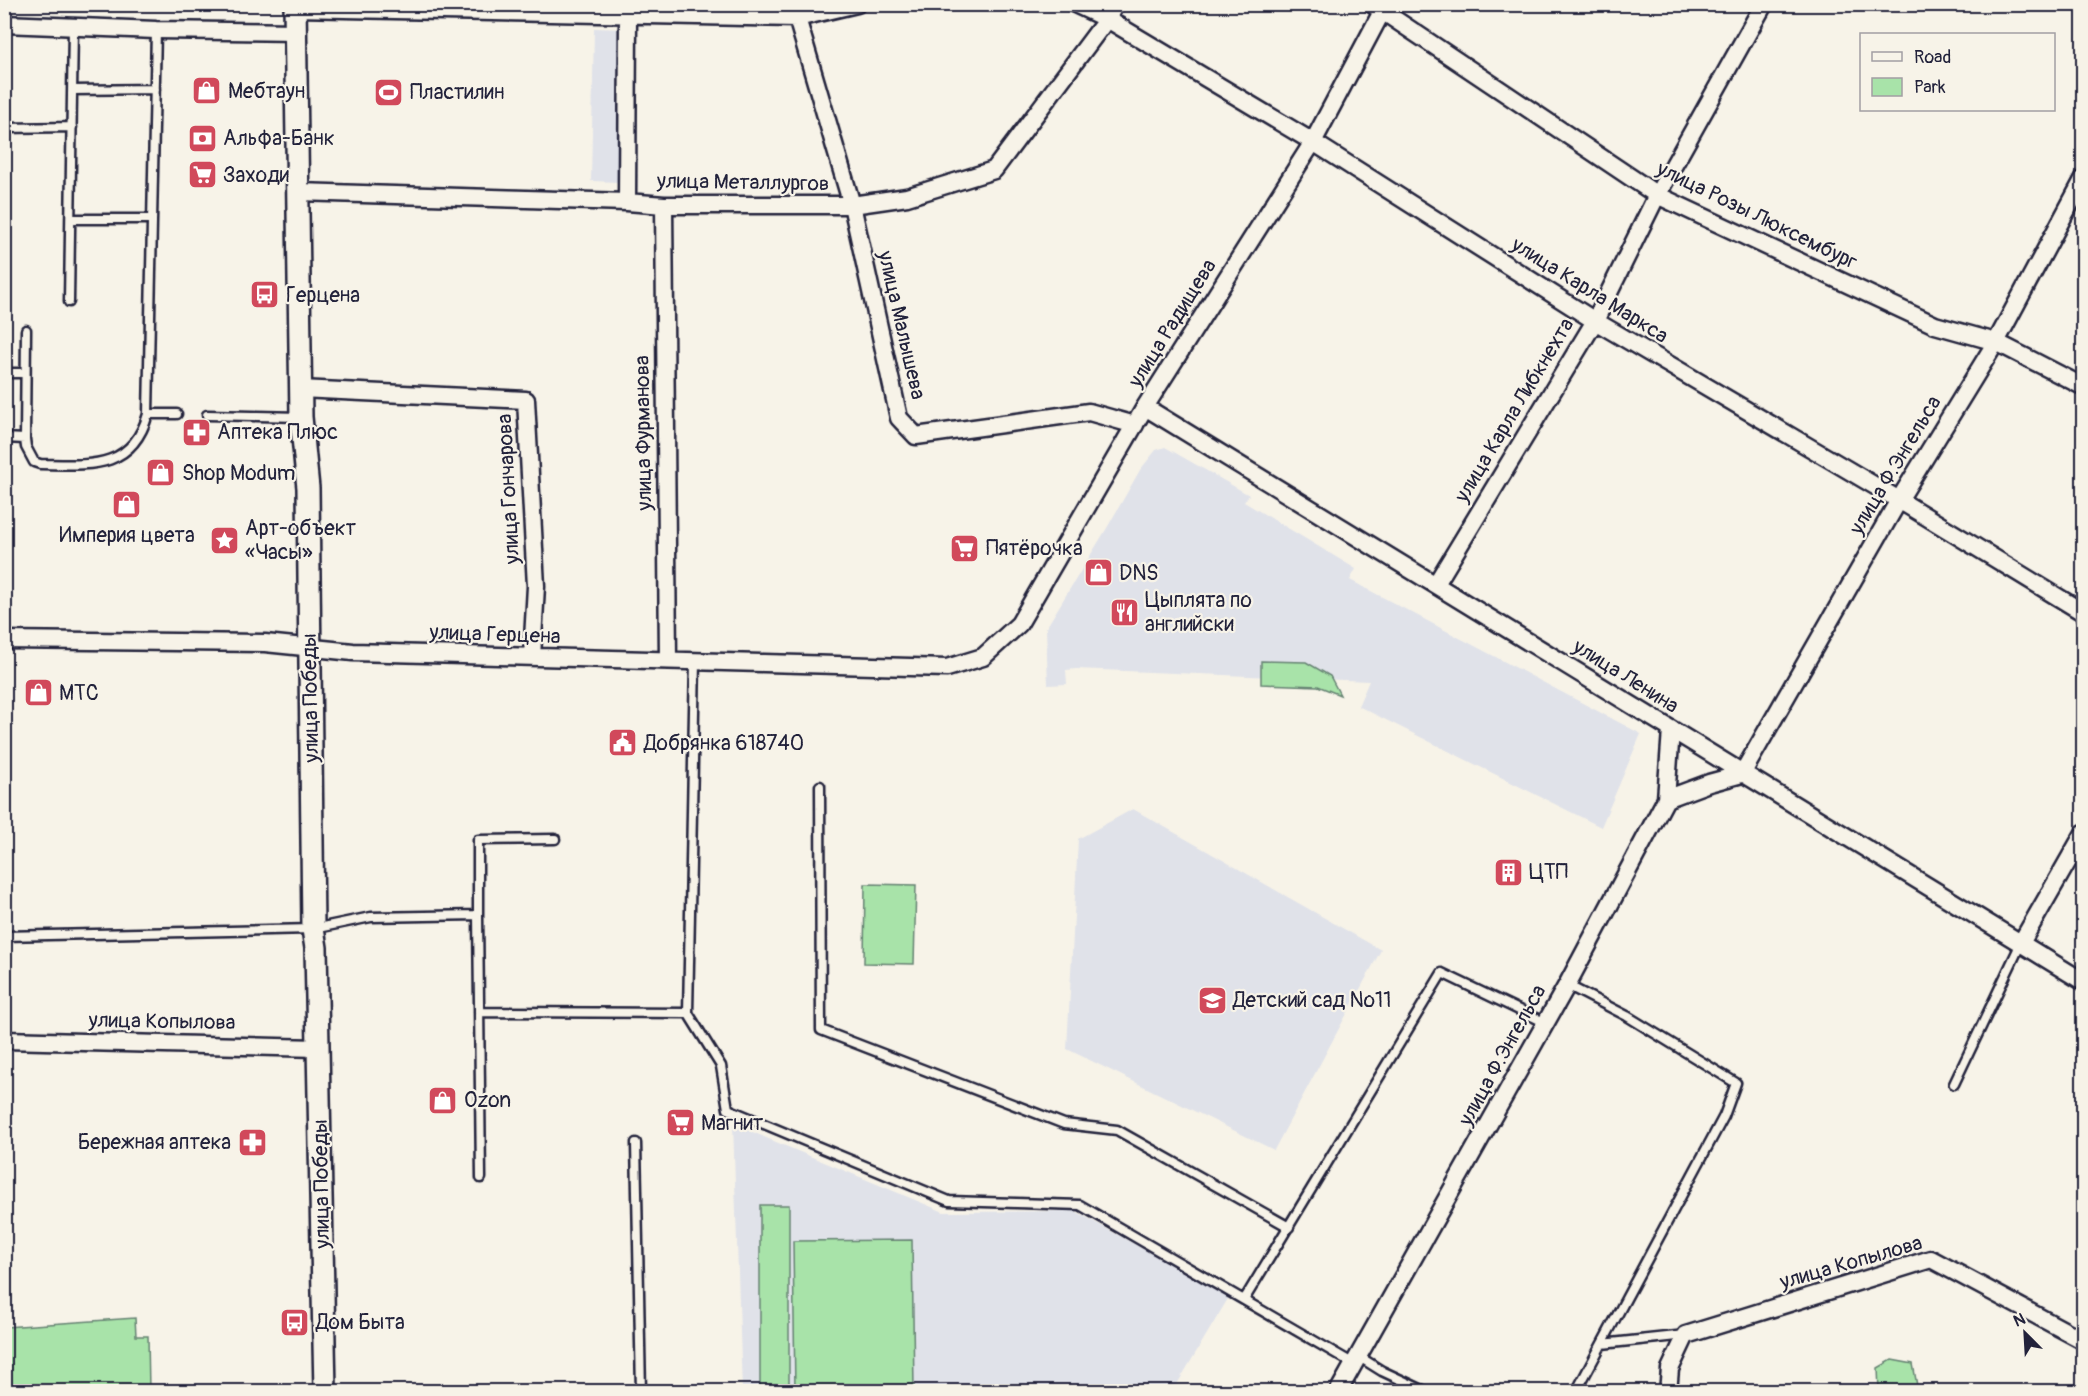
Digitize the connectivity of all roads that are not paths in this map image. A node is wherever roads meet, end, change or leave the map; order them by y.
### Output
1 (857, 4) edge
2 (1075, 4) edge
3 (1764, 4) edge
4 (295, 6) edge
5 (1380, 7) edge
6 (796, 11) edge
7 (1111, 12) edge
8 (628, 15) junction
9 (4, 24) edge
10 (73, 26) junction
11 (156, 30) junction
12 (296, 32) junction
13 (155, 89) junction
14 (73, 90) junction
15 (72, 127) junction
16 (4, 128) edge
17 (1313, 142) junction
18 (2084, 178) edge
19 (298, 192) junction
20 (1657, 195) junction
21 (627, 202) junction
22 (664, 205) junction
23 (852, 205) junction
24 (71, 219) junction
25 (152, 219) junction
26 (69, 302) dead end
27 (1594, 321) junction
28 (26, 330) dead end
29 (1996, 342) junction
30 (4, 373) edge
31 (25, 373) junction
32 (2084, 387) edge
33 (300, 389) junction
34 (1145, 407) junction
35 (148, 414) junction
36 (177, 414) dead end
37 (207, 415) dead end
38 (301, 417) junction
39 (1136, 425) junction
40 (4, 438) edge
41 (25, 439) junction
42 (1899, 500) junction
43 (1436, 584) junction
44 (2084, 613) edge
45 (4, 640) edge
46 (309, 647) junction
47 (532, 657) junction
48 (983, 657) joint
49 (668, 660) junction
50 (695, 661) junction
51 (1671, 730) junction
52 (1742, 774) junction
53 (820, 786) dead end
54 (1666, 799) junction
55 (2084, 833) edge
56 (555, 839) dead end
57 (478, 915) junction
58 (313, 929) junction
59 (4, 936) edge
60 (2021, 943) junction
61 (2084, 982) edge
62 (1567, 985) junction
63 (479, 1012) junction
64 (688, 1014) junction
65 (1546, 1023) junction
66 (4, 1040) edge
67 (318, 1048) junction
68 (1954, 1084) dead end
69 (636, 1143) dead end
70 (481, 1178) dead end
71 (1289, 1227) junction
72 (1244, 1300) junction
73 (1686, 1335) junction
74 (2084, 1341) edge
75 (1602, 1344) junction
76 (1356, 1360) junction
77 (325, 1392) edge
78 (641, 1392) edge
79 (1338, 1392) edge
80 (1427, 1392) edge
81 (1576, 1392) edge
82 (1668, 1392) edge

1 - 6 street
2 - 7 street, улица Карла Маркса
3 - 20 street, улица Карла Либкнехта
4 - 8 street
4 - 12 street, улица Победы
5 - 17 street, улица Радищева
5 - 20 street, улица Розы Люксембург
6 - 8 street
6 - 23 street, улица Малышева
7 - 17 street, улица Карла Маркса
7 - 23 street, улица Металлургов
8 - 21 street
9 - 10 street
10 - 11 street
10 - 14 lane
11 - 12 street
11 - 13 lane
12 - 19 street, улица Победы
13 - 14 lane
13 - 25 lane
14 - 15 lane
15 - 16 lane
15 - 24 lane
17 - 27 street, улица Карла Маркса
17 - 34 street, улица Радищева
18 - 29 street, улица Ф.Энгельса
19 - 21 street, улица Металлургов
19 - 33 street, улица Победы
20 - 27 street, улица Карла Либкнехта
20 - 29 street, улица Розы Люксембург
21 - 22 street, улица Металлургов
22 - 23 street, улица Металлургов
22 - 49 street, улица Фурманова
23 - 39 street, улица Малышева
24 - 25 lane
24 - 26 lane
25 - 35 lane
27 - 42 street, улица Карла Маркса
27 - 43 street, улица Карла Либкнехта
28 - 31 lane
29 - 32 street, улица Розы Люксембург
29 - 42 street, улица Ф.Энгельса
30 - 31 lane
31 - 41 lane
33 - 38 street, улица Победы
33 - 47 street, улица Гончарова
34 - 39 street, улица Радищева
34 - 43 street, улица Ленина
35 - 36 lane
35 - 41 lane
37 - 38 lane
38 - 46 street, улица Победы
39 - 48 street, улица Радищева
40 - 41 lane
42 - 44 street, улица Карла Маркса
42 - 52 street, улица Ф.Энгельса
43 - 51 street, улица Ленина
45 - 46 street, улица Герцена
46 - 47 street, улица Герцена
46 - 58 street, улица Победы
47 - 49 street, улица Герцена
48 - 50 street, улица Герцена
49 - 50 street, улица Герцена
50 - 64 lane
51 - 52 street, улица Ленина
51 - 54 street, улица Ф.Энгельса
52 - 54 street
52 - 60 street, улица Ленина
53 - 71 lane
54 - 62 street, улица Ф.Энгельса
55 - 60 street
56 - 57 lane
57 - 58 lane
57 - 63 lane
58 - 59 lane
58 - 67 street, улица Победы
60 - 61 street, улица Ленина
60 - 68 lane
62 - 65 street, улица Ф.Энгельса
62 - 75 lane
63 - 64 lane
63 - 70 lane
64 - 72 lane
65 - 71 lane
65 - 76 street, улица Ф.Энгельса
66 - 67 street, улица Копылова
67 - 77 street, улица Победы
69 - 78 lane
71 - 72 lane
72 - 76 lane
73 - 74 street, улица Копылова
73 - 75 lane
73 - 82 street
75 - 81 lane
76 - 79 street, улица Ф.Энгельса
76 - 80 lane

